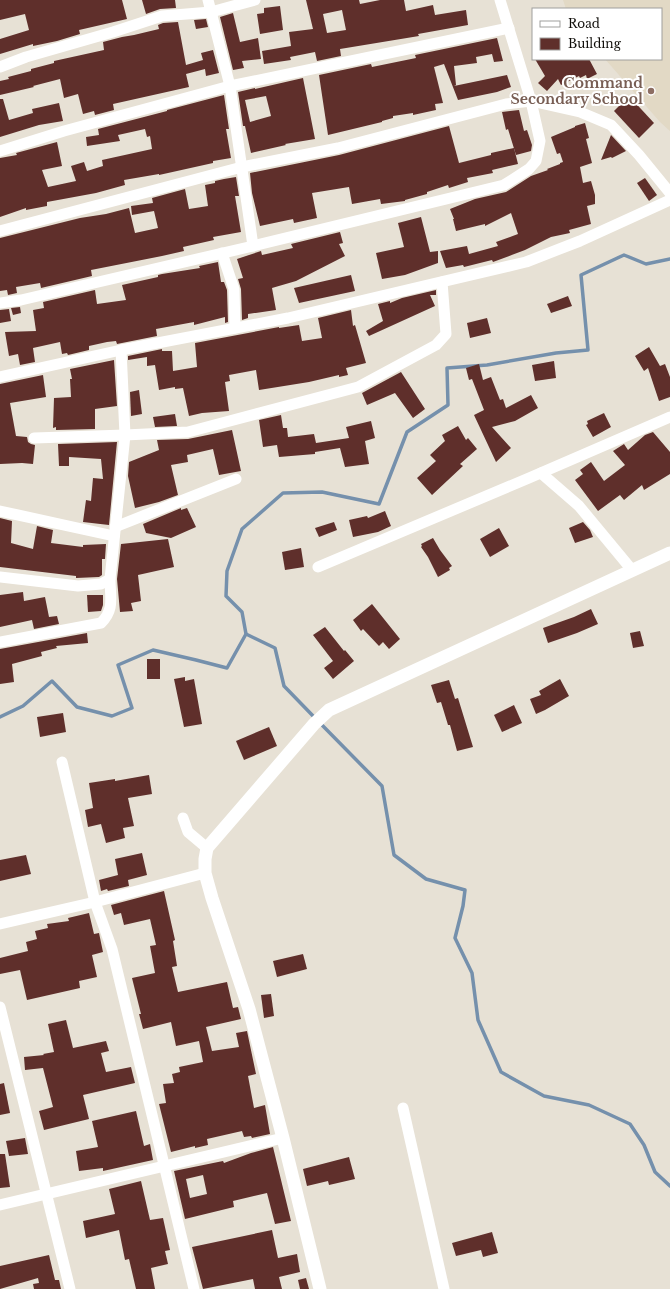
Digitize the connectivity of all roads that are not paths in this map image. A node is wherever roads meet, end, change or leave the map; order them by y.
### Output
1 (208, 0) edge
2 (255, 0) edge
3 (500, 0) edge
4 (211, 12) junction
5 (509, 28) junction
6 (0, 67) edge
7 (230, 86) junction
8 (531, 101) junction
9 (0, 151) edge
10 (242, 168) junction
11 (670, 193) edge
12 (670, 200) edge
13 (0, 231) edge
14 (253, 246) junction
15 (222, 253) junction
16 (442, 282) junction
17 (0, 303) edge
18 (235, 328) junction
19 (121, 350) junction
20 (0, 377) edge
21 (670, 417) edge
22 (125, 436) junction
23 (34, 438) dead end
24 (541, 473) junction
25 (236, 480) dead end
26 (0, 511) edge
27 (115, 532) junction
28 (670, 553) edge
29 (318, 566) dead end
30 (632, 570) junction
31 (0, 577) edge
32 (110, 579) junction
33 (0, 642) edge
34 (62, 762) dead end
35 (183, 818) dead end
36 (207, 848) junction
37 (205, 873) junction
38 (95, 902) junction
39 (0, 924) edge
40 (0, 1007) edge
41 (403, 1108) dead end
42 (283, 1138) junction
43 (164, 1167) junction
44 (47, 1195) junction
45 (0, 1205) edge
46 (70, 1289) edge
47 (194, 1289) edge
48 (320, 1289) edge
49 (444, 1289) edge

1 - 4 street
2 - 4 street
3 - 5 street
4 - 6 street
4 - 7 street
5 - 7 street
5 - 8 street
7 - 9 street
7 - 10 street
8 - 10 street
8 - 11 street
8 - 14 street
10 - 13 street
10 - 14 street
12 - 16 street
14 - 15 street
15 - 17 street
15 - 18 street
16 - 18 street
16 - 22 street
18 - 19 street
19 - 20 street
19 - 22 street
21 - 24 street
22 - 23 street
22 - 27 street
24 - 29 street
24 - 30 street
25 - 27 street
26 - 27 street
27 - 32 street
28 - 30 street
30 - 36 street
31 - 32 street
32 - 33 street
34 - 38 street
35 - 36 street
36 - 37 street
37 - 38 street
37 - 42 street
38 - 39 street
38 - 43 street
40 - 44 street
41 - 49 street
42 - 43 street
42 - 48 street
43 - 44 street
43 - 47 street
44 - 45 street
44 - 46 street

